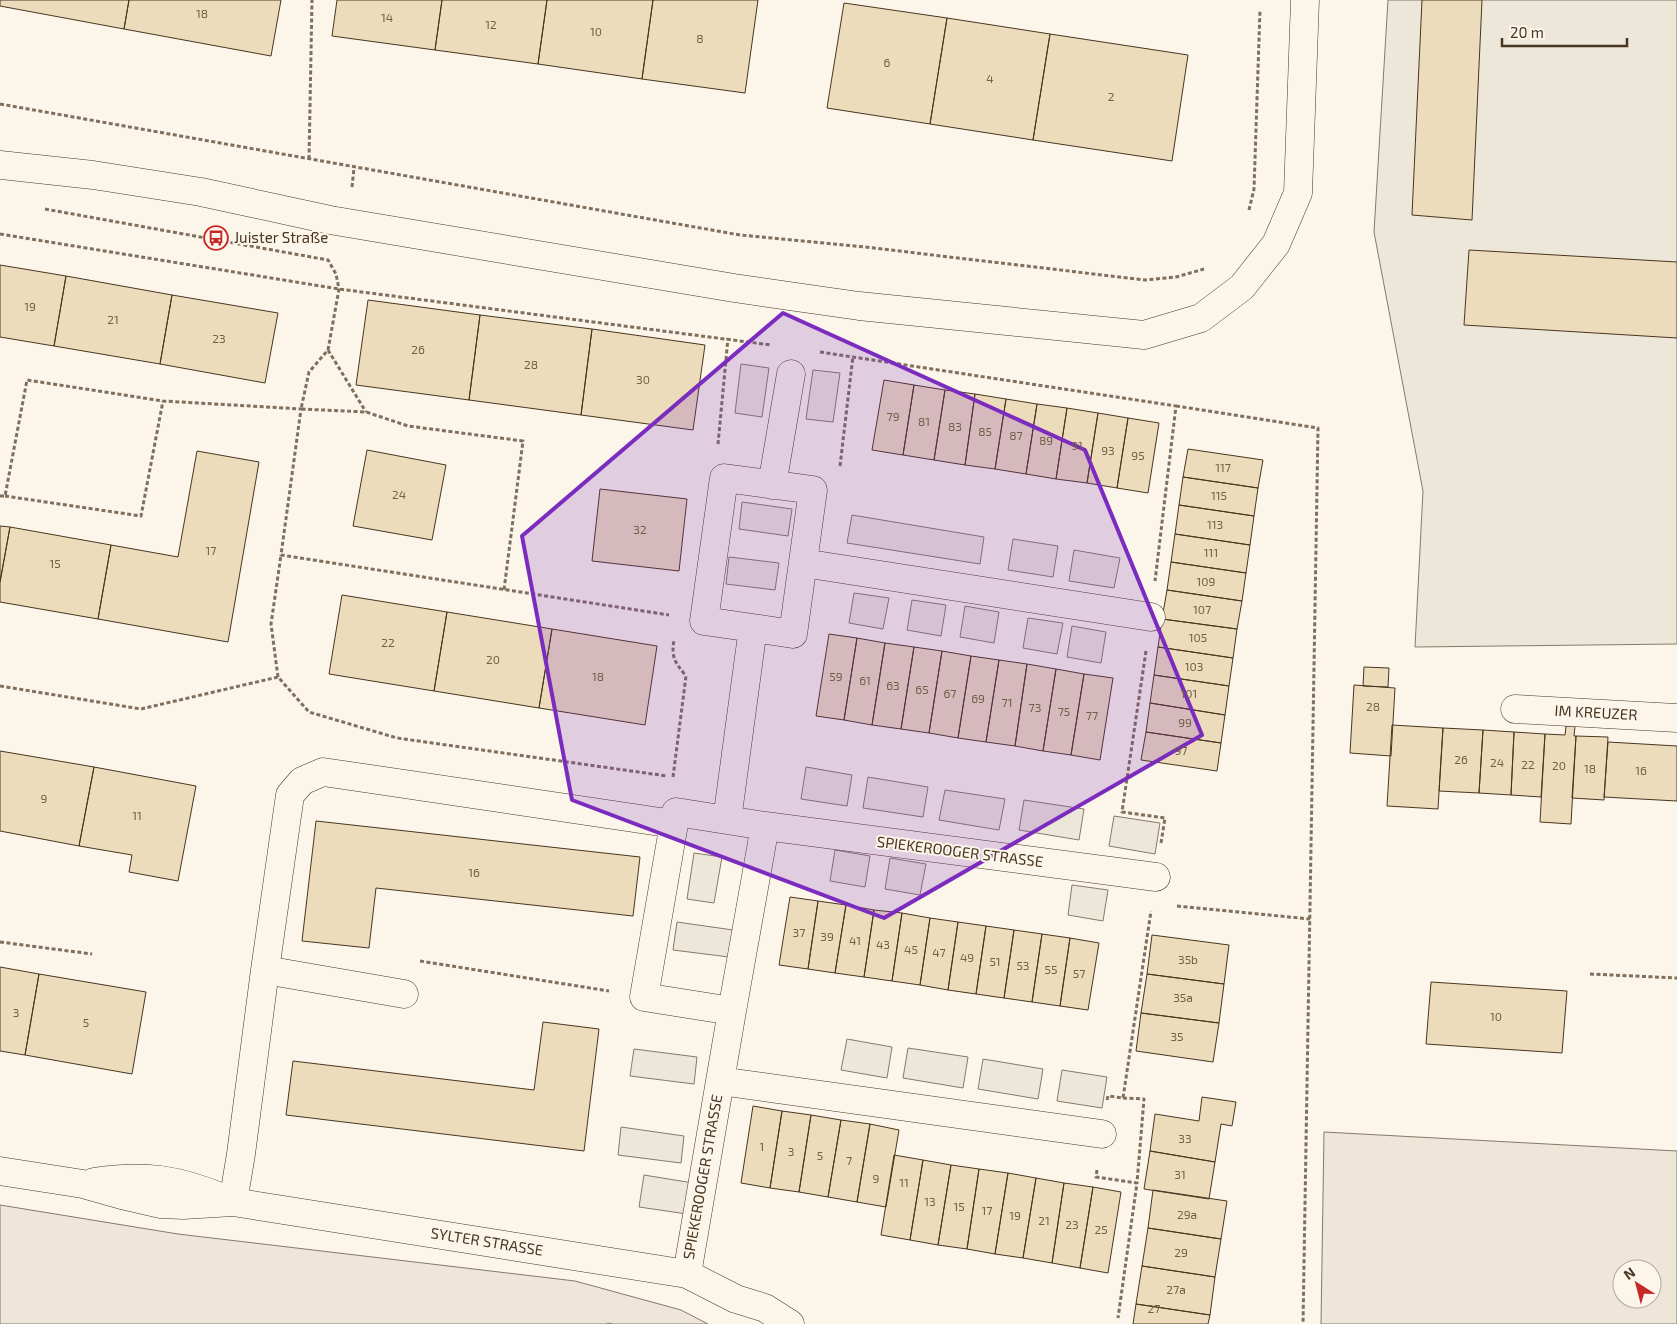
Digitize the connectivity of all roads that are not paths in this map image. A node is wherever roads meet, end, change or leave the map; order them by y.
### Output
1 (1305, 0) edge
2 (0, 165) edge
3 (791, 374) dead end
4 (772, 485) junction
5 (803, 563) junction
6 (1151, 617) road end
7 (753, 628) junction
8 (1515, 709) dead end
9 (1677, 718) edge
10 (727, 820) junction
11 (674, 824) junction
12 (764, 826) junction
13 (1154, 890) road end
14 (265, 970) junction
15 (404, 994) road end
16 (732, 1011) junction
17 (720, 1081) junction
18 (1102, 1134) road end
19 (0, 1171) edge
20 (232, 1202) junction
21 (687, 1274) junction
22 (736, 1299) junction
23 (755, 1324) edge
24 (790, 1324) edge

1 - 2 street
3 - 4 street
4 - 5 street
4 - 7 street
5 - 6 street
5 - 7 street
7 - 10 street
8 - 9 street, IM KREUZER
10 - 11 street, SPIEKEROOGER STRASSE
10 - 12 street, SPIEKEROOGER STRASSE
11 - 14 street
11 - 16 street
12 - 13 street, SPIEKEROOGER STRASSE
12 - 16 street, SPIEKEROOGER STRASSE
14 - 15 street
14 - 20 street
16 - 17 street, SPIEKEROOGER STRASSE
17 - 18 street, SPIEKEROOGER STRASSE
17 - 21 street, SPIEKEROOGER STRASSE
19 - 20 street, SYLTER STRASSE
20 - 21 street, SYLTER STRASSE
21 - 22 street, SYLTER STRASSE
22 - 23 street, SYLTER STRASSE
22 - 24 street, SYLTER STRASSE

